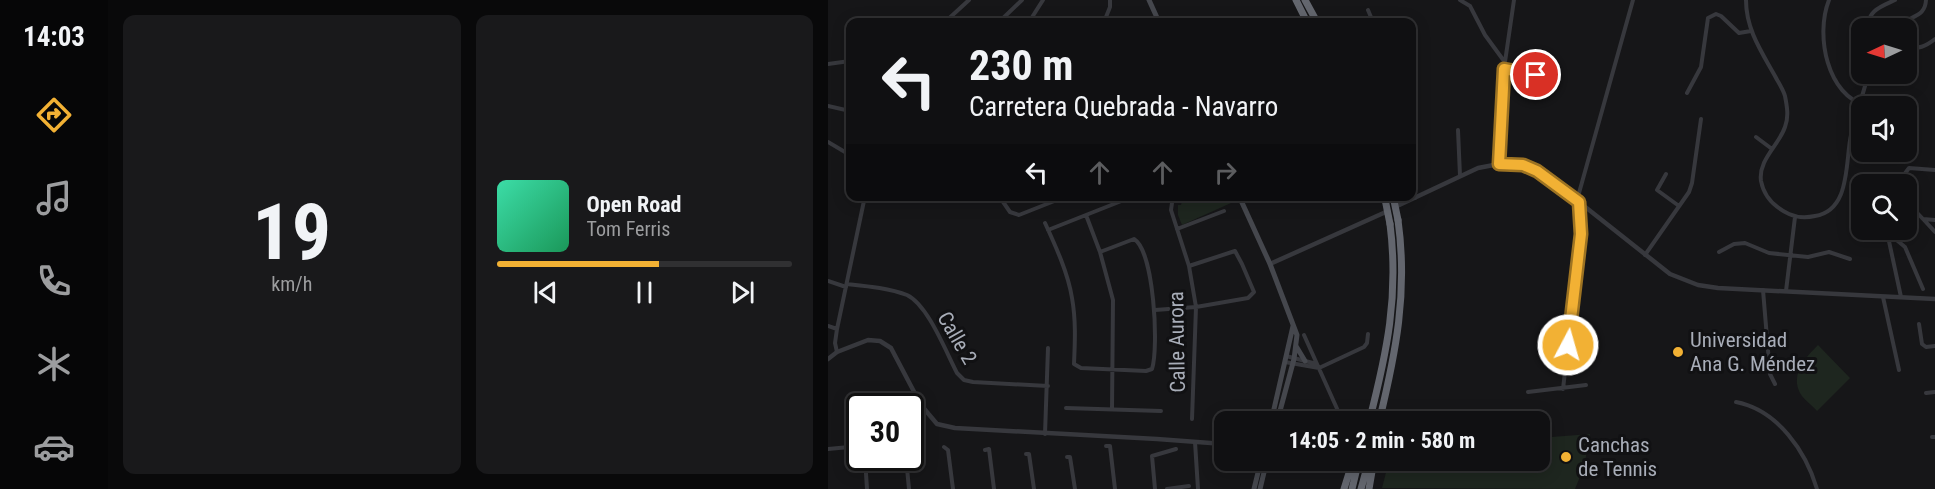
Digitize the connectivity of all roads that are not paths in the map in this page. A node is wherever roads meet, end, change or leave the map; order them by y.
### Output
1 (969, 0) edge
2 (1022, 0) edge
3 (1043, 0) edge
4 (1110, 0) edge
5 (1149, 0) edge
6 (1294, 0) edge
7 (1305, 0) edge
8 (1460, 0) edge
9 (1514, 0) edge
10 (1633, 0) edge
11 (1746, 0) edge
12 (1829, 0) edge
13 (1895, 0) edge
14 (1926, 0) edge
15 (1368, 10) dead end
16 (949, 18) edge
17 (1003, 18) edge
18 (1032, 18) edge
19 (1106, 18) edge
20 (1157, 18) edge
21 (1305, 18) edge
22 (1315, 18) edge
23 (1371, 18) edge
24 (1870, 18) edge
25 (1910, 18) edge
26 (1751, 31) junction
27 (1935, 39) edge
28 (1917, 48) edge
29 (846, 62) edge
30 (1505, 62) junction
31 (828, 64) edge
32 (1504, 69) junction
33 (1553, 77) dead end
34 (1687, 93) dead end
35 (1851, 98) edge
36 (828, 106) edge
37 (846, 110) edge
38 (1701, 119) dead end
39 (1458, 130) dead end
40 (1851, 135) edge
41 (1756, 137) dead end
42 (828, 142) edge
43 (1772, 149) junction
44 (846, 153) edge
45 (1499, 164) junction
46 (1935, 170) edge
47 (1666, 174) dead end
48 (1905, 174) edge
49 (1460, 177) junction
50 (1416, 198) edge
51 (864, 201) edge
52 (1002, 201) edge
53 (1054, 201) edge
54 (1121, 201) edge
55 (1172, 201) edge
56 (1241, 201) edge
57 (1386, 201) edge
58 (1394, 201) edge
59 (1408, 201) edge
60 (1579, 202) junction
61 (1679, 206) junction
62 (1224, 211) dead end
63 (1917, 213) edge
64 (1086, 215) junction
65 (1795, 217) junction
66 (1923, 219) junction
67 (1935, 220) edge
68 (1045, 224) dead end
69 (1177, 229) junction
70 (1048, 230) junction
71 (1935, 232) edge
72 (1100, 252) junction
73 (1719, 252) dead end
74 (1645, 255) junction
75 (1790, 255) junction
76 (1850, 258) dead end
77 (1270, 264) junction
78 (1189, 266) junction
79 (828, 281) edge
80 (847, 286) junction
81 (1923, 289) dead end
82 (1763, 290) junction
83 (1786, 291) junction
84 (1882, 297) junction
85 (1901, 297) junction
86 (1935, 299) edge
87 (1196, 307) junction
88 (1155, 310) junction
89 (1919, 324) dead end
90 (828, 326) edge
91 (1293, 326) junction
92 (837, 329) junction
93 (1368, 334) dead end
94 (1304, 335) dead end
95 (1296, 346) junction
96 (1935, 346) edge
97 (1048, 348) dead end
98 (837, 352) junction
99 (828, 359) edge
100 (1285, 359) junction
101 (1293, 361) junction
102 (1305, 361) junction
103 (1319, 368) junction
104 (1114, 370) junction
105 (1899, 370) dead end
106 (1775, 384) dead end
107 (1586, 385) dead end
108 (1048, 386) junction
109 (1563, 389) junction
110 (1528, 392) dead end
111 (1935, 392) edge
112 (1926, 393) dead end
113 (1736, 402) dead end
114 (1066, 408) dead end
115 (1112, 409) junction
116 (1161, 411) dead end
117 (1273, 411) edge
118 (1280, 411) edge
119 (1338, 411) edge
120 (1372, 411) edge
121 (1381, 411) edge
122 (1192, 419) dead end
123 (1045, 434) junction
124 (1195, 441) junction
125 (1214, 443) edge
126 (1106, 446) dead end
127 (846, 447) edge
128 (944, 447) dead end
129 (828, 449) edge
130 (1176, 449) dead end
131 (986, 450) dead end
132 (1026, 454) dead end
133 (1067, 457) dead end
134 (866, 471) edge
135 (907, 471) edge
136 (1258, 471) edge
137 (1264, 471) edge
138 (1350, 471) edge
139 (1356, 471) edge
140 (1366, 471) edge
141 (1372, 471) edge
142 (1189, 486) dead end
143 (867, 489) edge
144 (909, 489) edge
145 (953, 489) edge
146 (994, 489) edge
147 (1034, 489) edge
148 (1074, 489) edge
149 (1115, 489) edge
150 (1155, 489) edge
151 (1167, 489) edge
152 (1198, 489) edge
153 (1254, 489) edge
154 (1260, 489) edge
155 (1344, 489) edge
156 (1352, 489) edge
157 (1361, 489) edge
158 (1369, 489) edge
159 (1817, 489) edge

1 - 16 street
2 - 17 street
3 - 18 street
4 - 19 street
5 - 20 main road
6 - 21 highway
7 - 22 highway
8 - 30 street
9 - 30 street
10 - 60 street
11 - 26 street
12 - 35 street
13 - 24 street
14 - 25 street
15 - 23 street
26 - 34 street
26 - 43 street
27 - 28 street
29 - 31 street
30 - 32 street
32 - 33 street
32 - 45 street
36 - 37 street
38 - 61 street
39 - 49 street
40 - 65 street
41 - 43 street
42 - 44 street
43 - 65 street
45 - 49 street
45 - 60 street
46 - 48 street
47 - 61 street
49 - 50 street
51 - 80 street
52 - 53 street
54 - 64 street
55 - 69 street, Calle Aurora
56 - 77 main road
57 - 120 highway, bridge
58 - 121 highway, bridge
59 - 77 street
60 - 74 street
60 - 109 street
61 - 74 street
62 - 69 street
63 - 66 street
64 - 70 street
64 - 72 street
65 - 75 street
66 - 67 street
66 - 71 street
68 - 70 street
69 - 78 street, Calle Aurora
70 - 104 street
72 - 88 street
72 - 104 street
73 - 75 street
74 - 82 street
75 - 76 street
75 - 83 street
77 - 91 main road
78 - 87 street, Calle Aurora
78 - 87 street
79 - 80 street
80 - 92 street
80 - 108 street, Calle 2
81 - 85 street
82 - 83 street
82 - 106 street
83 - 84 street
84 - 85 street
84 - 105 street
85 - 86 street
87 - 88 street
87 - 122 street, Calle Aurora
88 - 104 street
89 - 96 street
90 - 92 street
91 - 95 main road
91 - 100 main road
92 - 98 street
93 - 103 street
94 - 103 street
95 - 101 main road
95 - 102 main road
97 - 108 street
98 - 99 street
98 - 123 street
100 - 101 street
100 - 117 main road
101 - 102 street
101 - 103 street
101 - 118 main road
102 - 103 street
103 - 119 street
104 - 115 street
107 - 109 street
108 - 123 street
109 - 110 street
111 - 112 street
113 - 159 street
114 - 115 street
115 - 116 street
123 - 124 street
124 - 125 street
124 - 152 street
126 - 149 street
127 - 129 street
128 - 145 street
130 - 150 street
131 - 146 street
132 - 147 street
133 - 148 street
134 - 143 street
135 - 144 street
136 - 153 main road
137 - 154 main road
138 - 155 highway
139 - 156 highway
140 - 157 highway
141 - 158 highway
142 - 151 street

